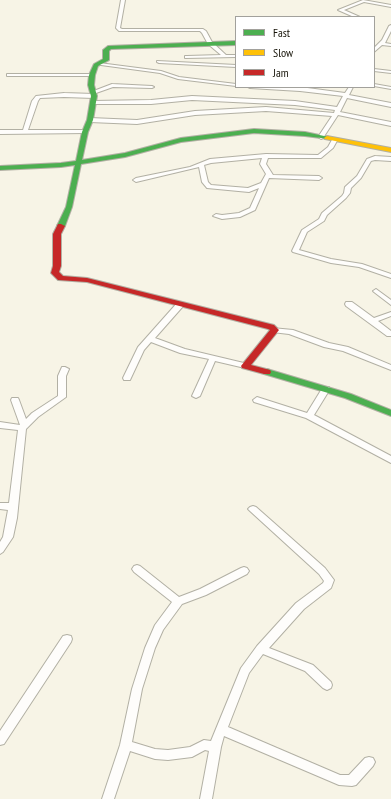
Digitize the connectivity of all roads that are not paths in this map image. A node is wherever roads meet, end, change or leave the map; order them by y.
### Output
1 (123, 0) edge
2 (391, 6) edge
3 (355, 16) edge
4 (391, 26) edge
5 (377, 40) dead end
6 (382, 42) junction
7 (210, 43) junction
8 (235, 43) edge
9 (391, 45) edge
10 (375, 50) edge
11 (235, 56) edge
12 (187, 57) dead end
13 (226, 57) junction
14 (159, 62) dead end
15 (101, 64) junction
16 (235, 66) edge
17 (375, 70) edge
18 (391, 72) edge
19 (9, 75) dead end
20 (92, 75) junction
21 (235, 85) edge
22 (375, 85) edge
23 (152, 87) dead end
24 (275, 88) edge
25 (350, 88) edge
26 (391, 88) edge
27 (346, 95) junction
28 (93, 97) junction
29 (391, 105) edge
30 (337, 112) junction
31 (90, 120) junction
32 (391, 124) edge
33 (0, 132) edge
34 (25, 132) junction
35 (86, 132) junction
36 (321, 137) junction
37 (335, 139) junction
38 (391, 150) edge
39 (266, 156) junction
40 (391, 159) edge
41 (80, 162) junction
42 (201, 165) junction
43 (0, 168) edge
44 (268, 175) junction
45 (319, 178) dead end
46 (136, 180) dead end
47 (265, 184) junction
48 (216, 216) dead end
49 (391, 276) edge
50 (376, 291) dead end
51 (391, 303) edge
52 (181, 304) junction
53 (349, 304) dead end
54 (391, 314) edge
55 (374, 320) junction
56 (275, 330) junction
57 (390, 334) dead end
58 (150, 339) junction
59 (213, 358) junction
60 (245, 366) junction
61 (391, 368) edge
62 (65, 369) dead end
63 (127, 378) dead end
64 (326, 389) junction
65 (196, 396) dead end
66 (15, 400) dead end
67 (257, 400) dead end
68 (391, 413) edge
69 (309, 416) junction
70 (0, 425) edge
71 (23, 427) junction
72 (391, 460) edge
73 (0, 506) edge
74 (13, 507) junction
75 (253, 509) dead end
76 (0, 550) edge
77 (137, 568) dead end
78 (244, 571) dead end
79 (178, 601) junction
80 (67, 639) dead end
81 (261, 649) junction
82 (327, 684) dead end
83 (221, 728) junction
84 (0, 740) edge
85 (126, 745) junction
86 (215, 747) junction
87 (370, 762) dead end
88 (108, 799) edge
89 (206, 799) edge

1 - 7 street
2 - 3 street
4 - 6 street
5 - 6 street
6 - 9 street
6 - 10 street
7 - 8 street
7 - 13 street
7 - 15 street
11 - 13 street
12 - 13 street
14 - 16 street
15 - 20 street
15 - 21 street
17 - 18 street
19 - 20 street
20 - 28 street
22 - 26 street
23 - 28 street
24 - 27 street
25 - 27 street
27 - 29 street
27 - 30 street
28 - 30 street
28 - 31 street
28 - 34 street
30 - 31 street
30 - 32 street
30 - 36 street
31 - 35 street
33 - 34 street
34 - 35 street
35 - 41 street
36 - 37 street
36 - 41 street
37 - 38 street
37 - 39 street
39 - 42 street
39 - 44 street
40 - 49 street
41 - 43 street
41 - 52 street
42 - 46 street
42 - 47 street
44 - 45 street
44 - 47 street
47 - 48 street
50 - 51 street
52 - 56 street
52 - 58 street
53 - 55 street
54 - 55 street
55 - 57 street
56 - 60 street
56 - 61 street
58 - 59 street
58 - 63 street
59 - 60 street
59 - 65 street
60 - 64 street
62 - 71 street
64 - 68 street
64 - 69 street
66 - 71 street
67 - 69 street
69 - 72 street
70 - 71 street
71 - 74 street
73 - 74 street
74 - 76 street
75 - 81 street
77 - 79 street
78 - 79 street
79 - 85 street
80 - 84 street
81 - 82 street
81 - 83 street
83 - 86 street
83 - 87 street
85 - 86 street
85 - 88 street
86 - 89 street

